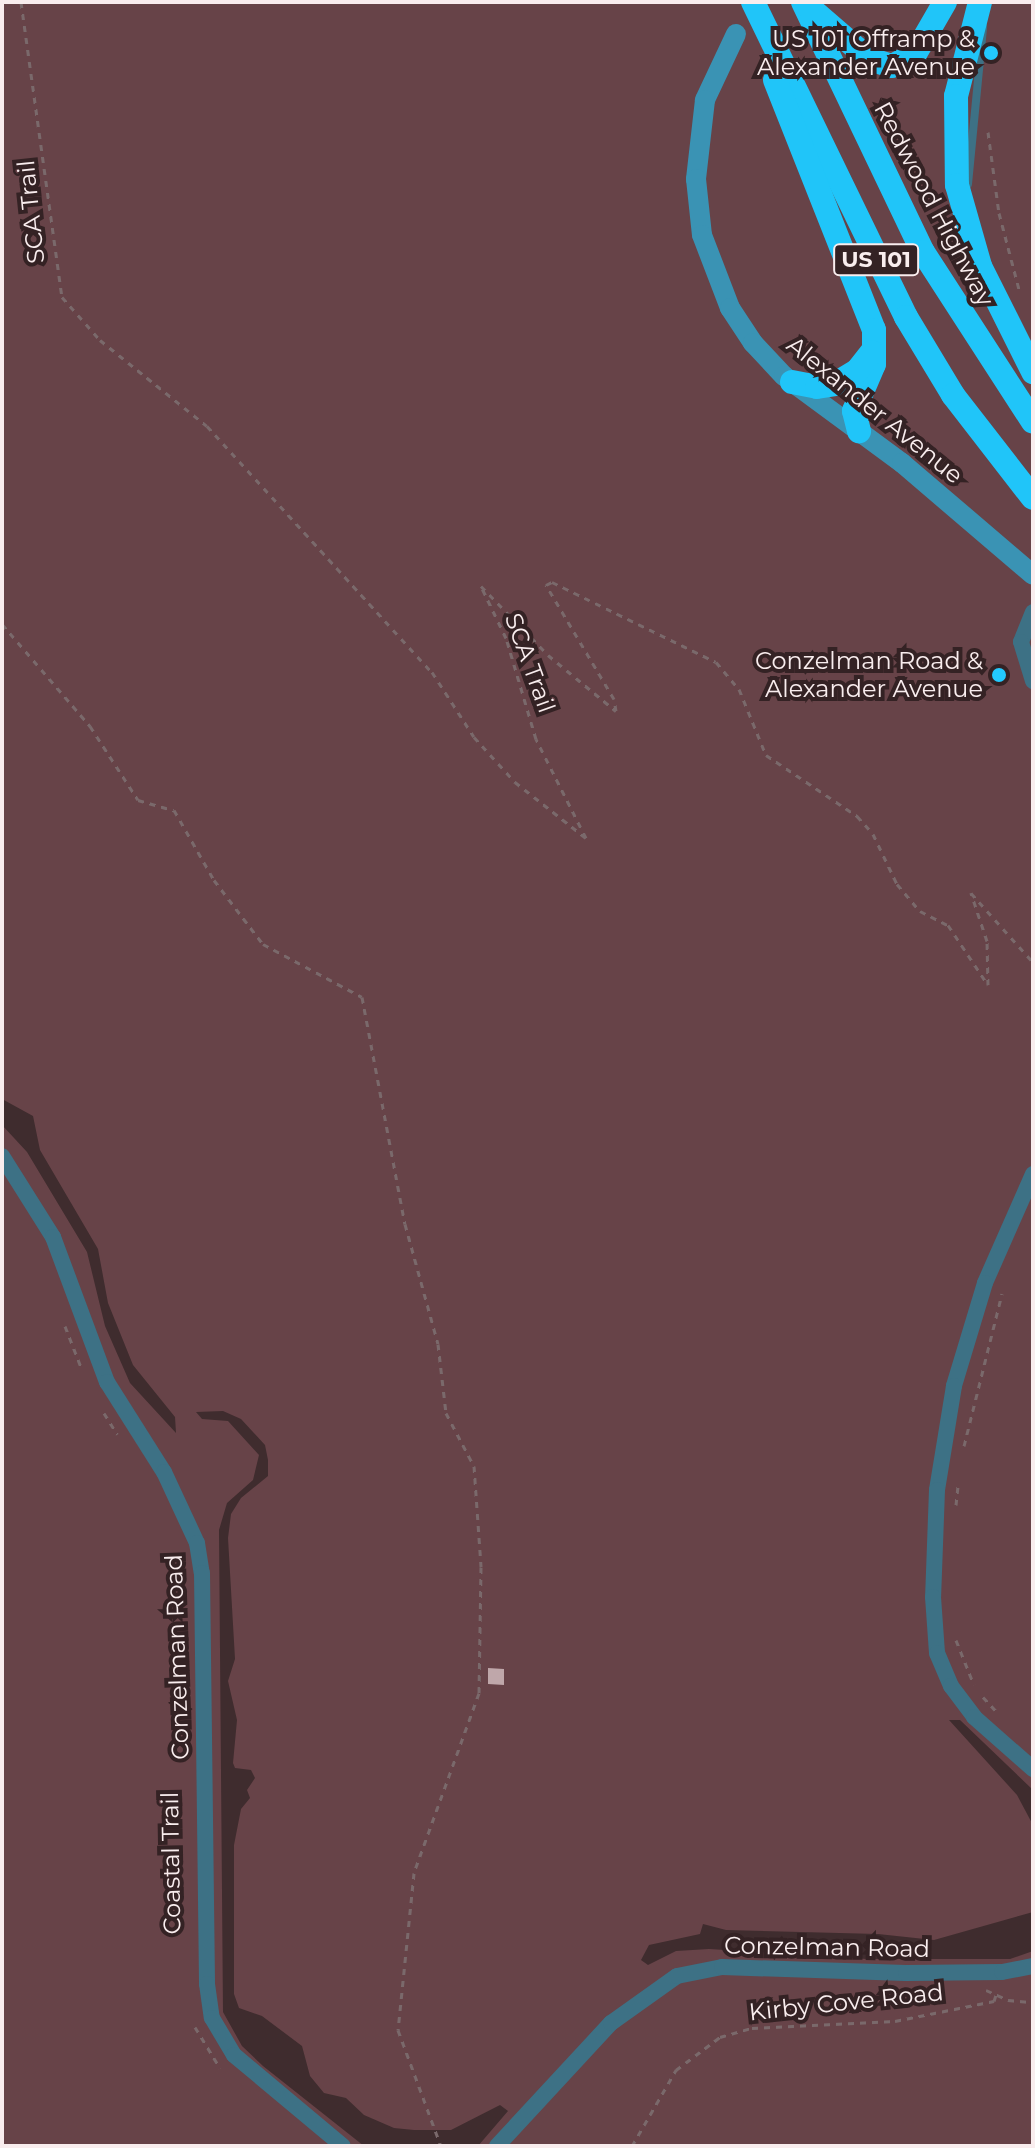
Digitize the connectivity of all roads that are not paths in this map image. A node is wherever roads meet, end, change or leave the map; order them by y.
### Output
1 (751, 2) edge
2 (803, 2) edge
3 (945, 2) edge
4 (980, 2) edge
5 (736, 34) dead end
6 (875, 338) junction
7 (1033, 372) edge
8 (792, 382) junction
9 (1033, 422) edge
10 (859, 431) junction
11 (1033, 498) edge
12 (1033, 575) edge
13 (1033, 612) edge
14 (1033, 681) edge
15 (2, 1156) edge
16 (1033, 1174) edge
17 (1033, 1769) edge
18 (1033, 1966) edge
19 (343, 2146) edge
20 (497, 2146) edge

1 - 6 highway
1 - 11 highway, US 101
2 - 3 highway
2 - 9 highway, Redwood Highway / US 101
4 - 7 highway
5 - 8 main road, Alexander Avenue
6 - 8 highway
6 - 10 highway
8 - 10 main road, Alexander Avenue
10 - 12 main road, Alexander Avenue
13 - 14 street
15 - 19 street, Conzelman Road
16 - 17 street
18 - 20 street, Conzelman Road

